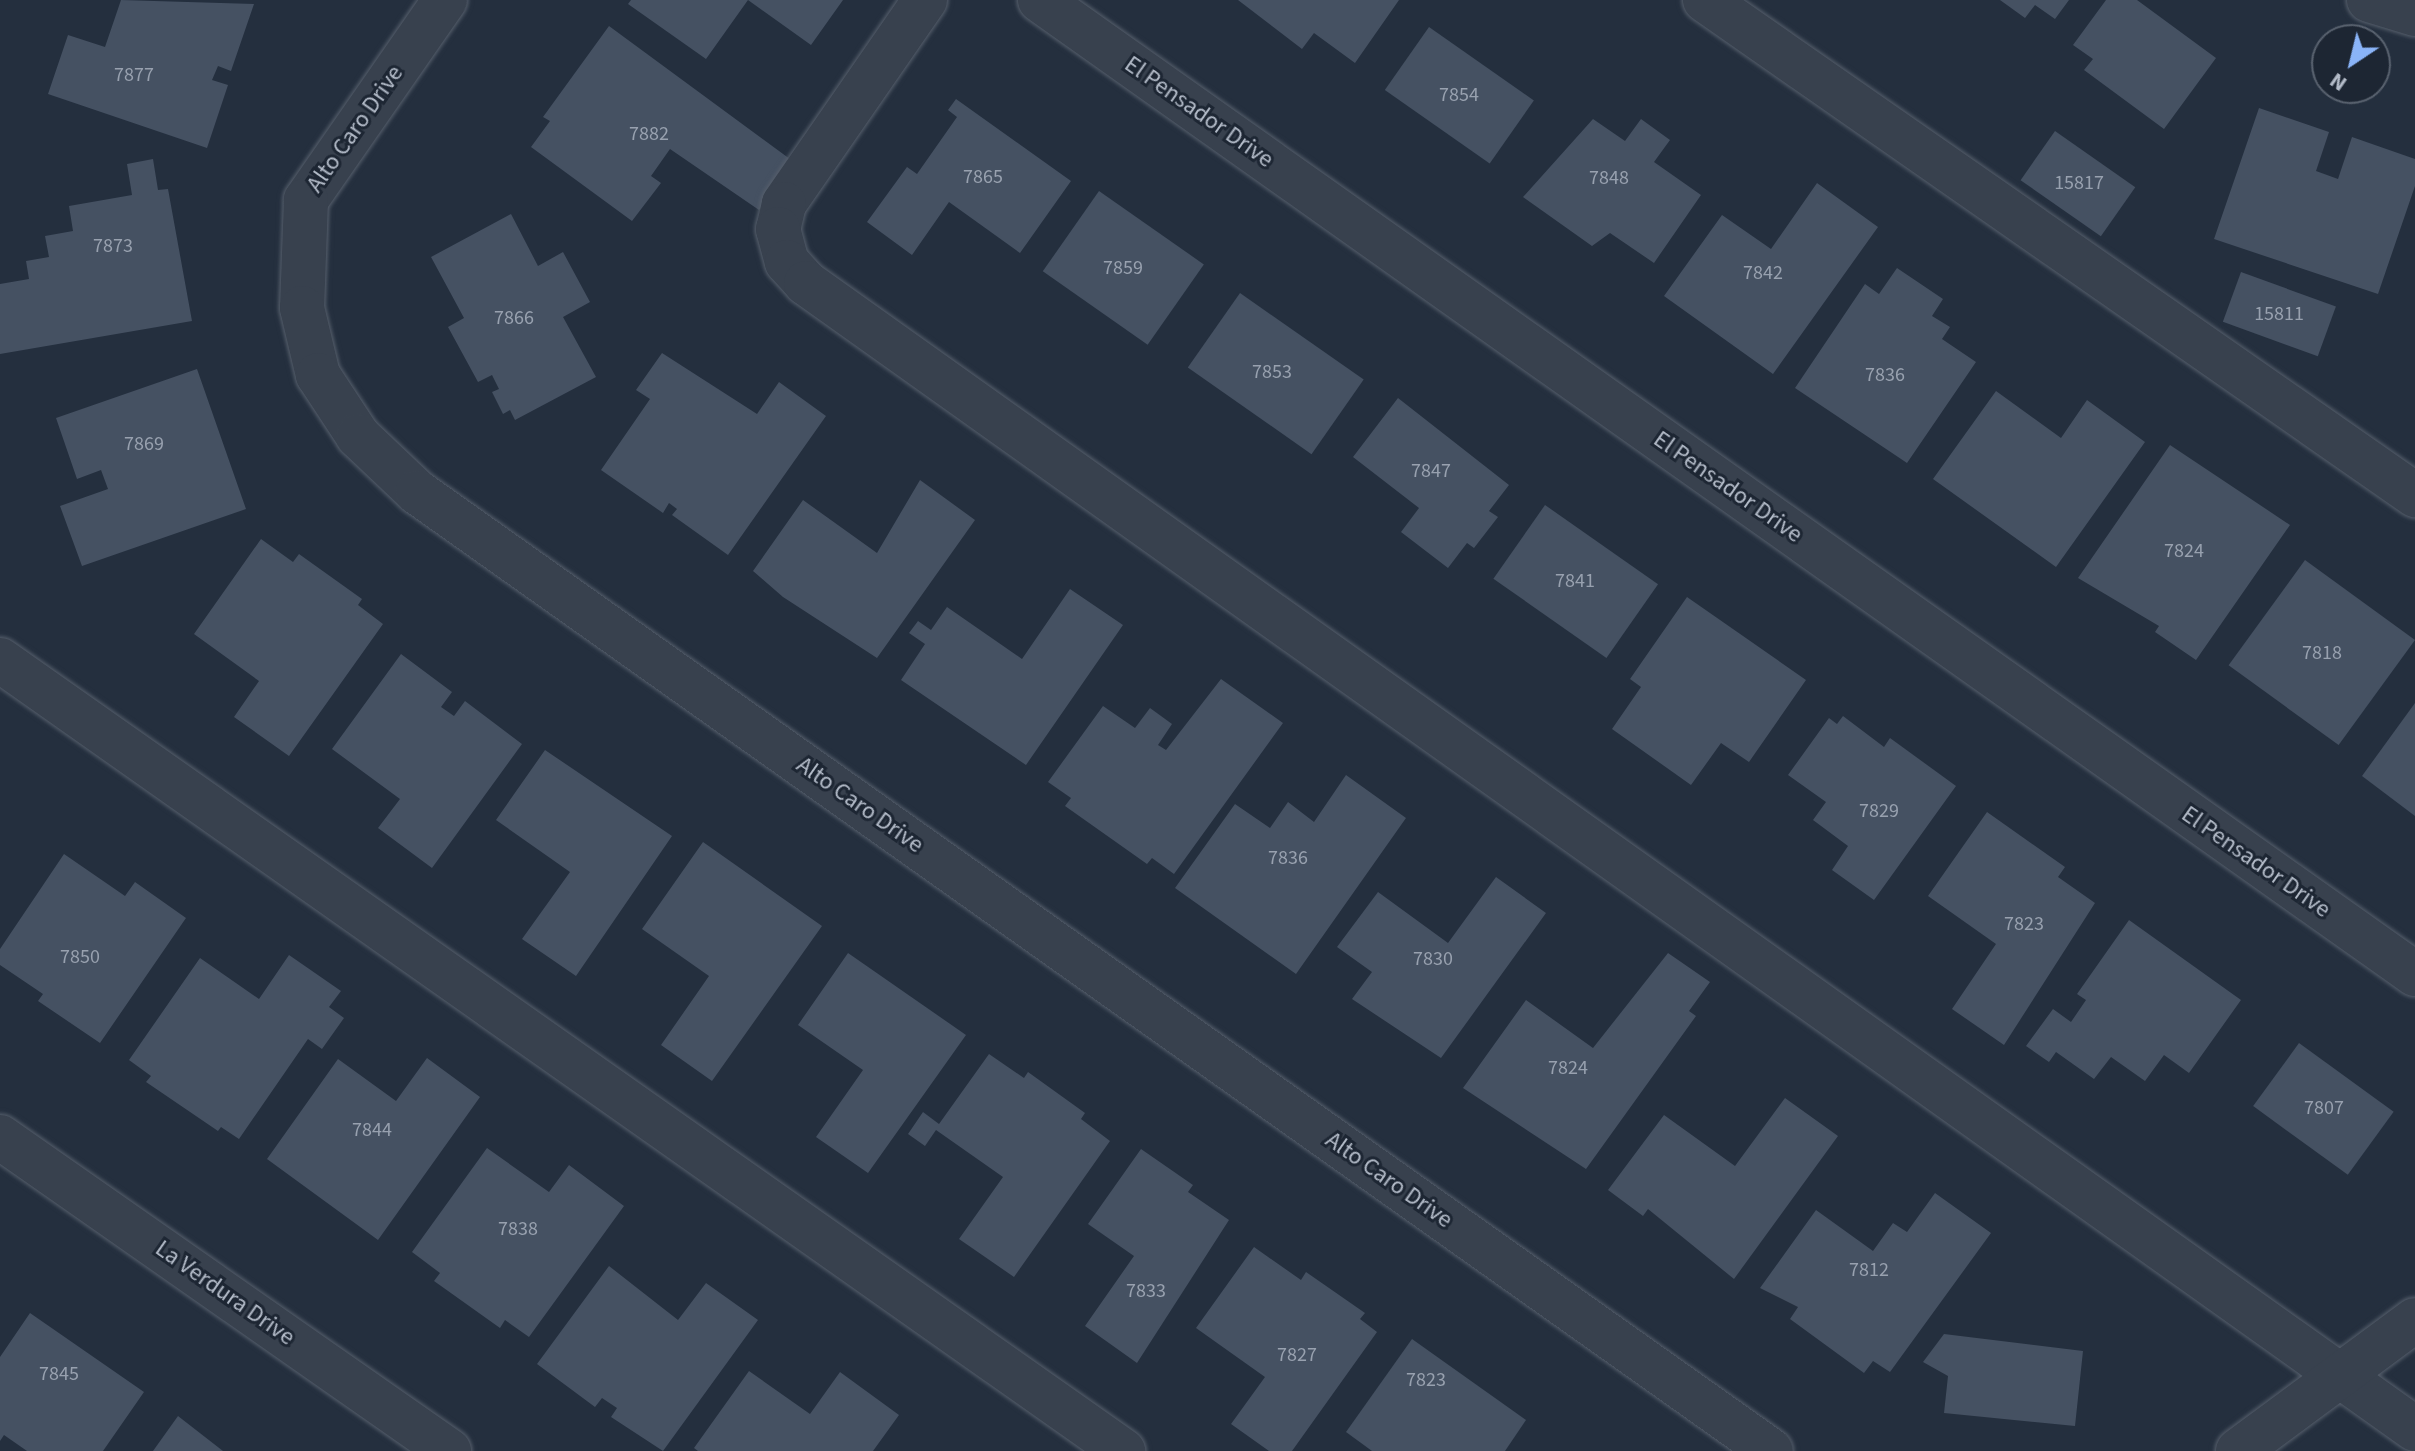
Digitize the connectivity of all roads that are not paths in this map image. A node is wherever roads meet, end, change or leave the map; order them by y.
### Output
1 (445, 0) edge
2 (925, 0) edge
3 (1040, 0) edge
4 (1705, 0) edge
5 (2369, 0) edge
6 (2415, 14) edge
7 (2415, 495) edge
8 (0, 660) edge
9 (2415, 974) edge
10 (0, 1137) edge
11 (2415, 1320) edge
12 (2340, 1376) junction
13 (2415, 1429) edge
14 (449, 1451) edge
15 (1123, 1451) edge
16 (1771, 1451) edge
17 (2238, 1451) edge

1 - 16 street, Alto Caro Drive
2 - 12 street
3 - 9 street, El Pensador Drive
4 - 7 street
5 - 6 street
8 - 15 street
10 - 14 street, La Verdura Drive
11 - 12 street
12 - 13 street
12 - 17 street

